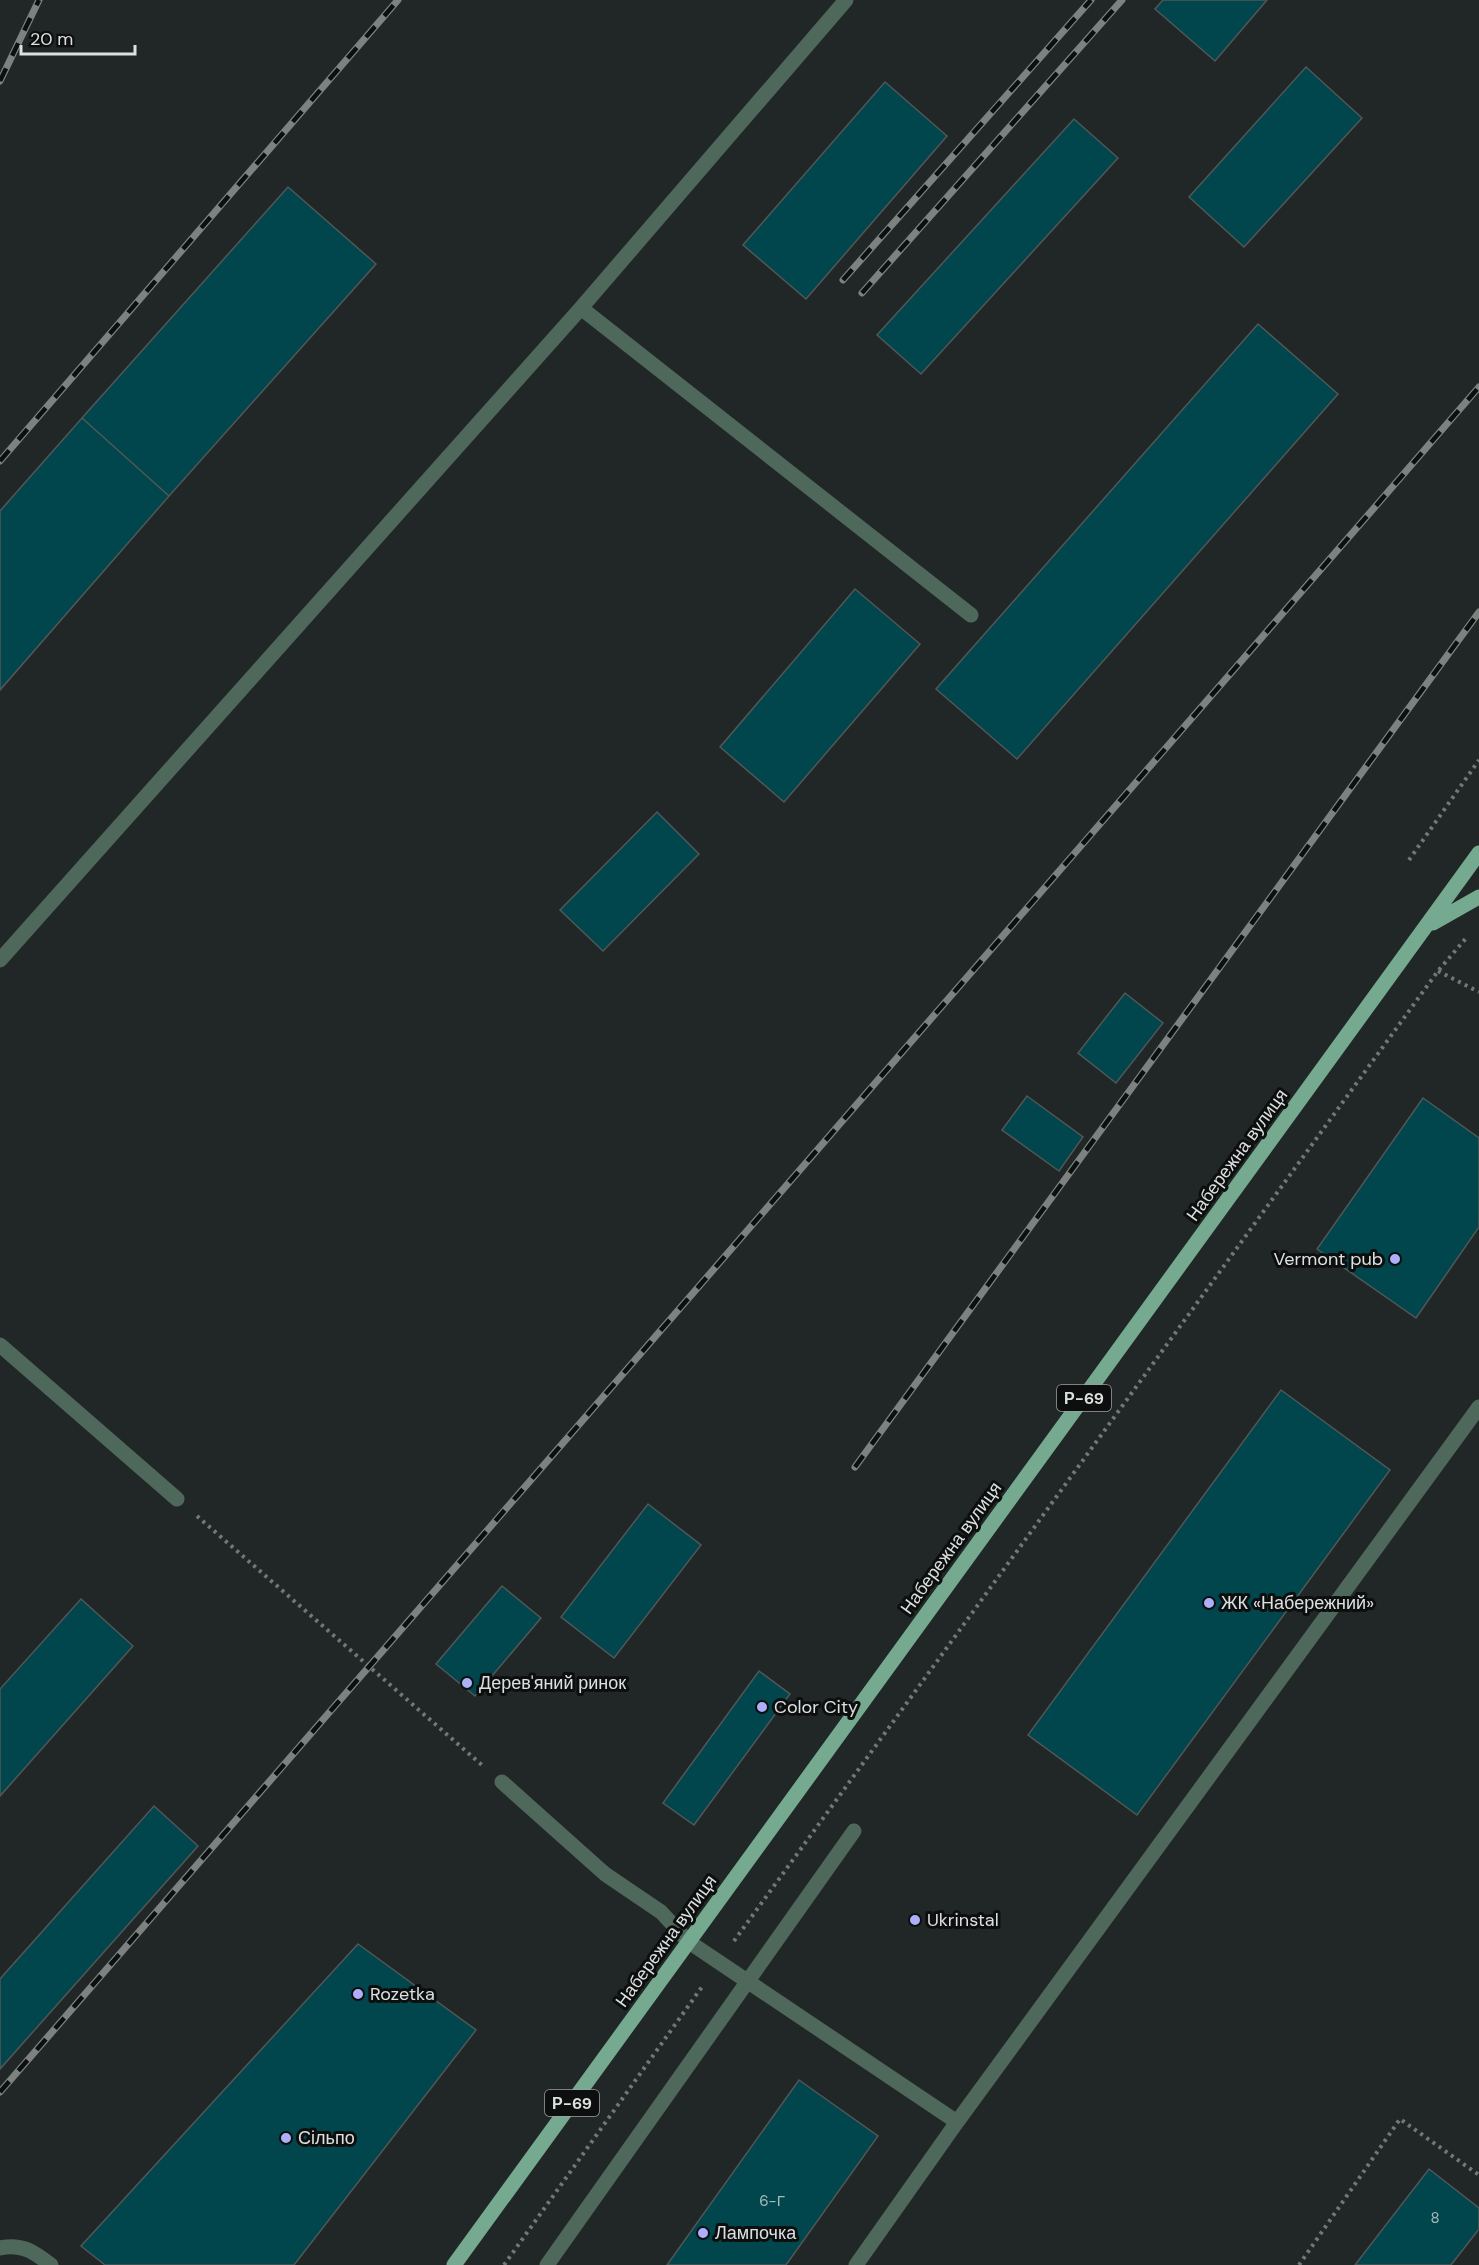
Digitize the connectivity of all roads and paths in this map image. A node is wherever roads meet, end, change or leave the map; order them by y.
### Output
1 (846, 0) edge
2 (581, 308) junction
3 (971, 615) dead end
4 (1479, 760) edge
5 (1479, 854) edge
6 (1409, 860) dead end
7 (1479, 897) edge
8 (1427, 926) junction
9 (1472, 933) dead end
10 (0, 960) edge
11 (1438, 971) junction
12 (1479, 992) edge
13 (0, 1345) edge
14 (1479, 1407) edge
15 (177, 1499) joint
16 (502, 1782) joint
17 (854, 1831) dead end
18 (689, 1942) junction
19 (720, 1962) junction
20 (749, 1982) junction
21 (957, 2122) junction
22 (1479, 2175) edge
23 (0, 2248) edge
24 (51, 2265) edge
25 (454, 2265) edge
26 (504, 2265) edge
27 (547, 2265) edge
28 (856, 2265) edge
29 (1299, 2265) edge

1 - 2 lane
2 - 3 lane
2 - 10 lane
4 - 6 path
5 - 8 main road, Набережна вулиця / Р-69
7 - 8 main road
8 - 18 main road, Набережна вулиця / Р-69
9 - 11 path
11 - 12 path
11 - 19 path
13 - 15 lane
14 - 21 lane
15 - 16 path
16 - 18 lane
17 - 20 lane
18 - 19 lane
18 - 25 main road, Набережна вулиця / Р-69
19 - 20 lane
19 - 26 path
20 - 21 lane
20 - 27 lane
21 - 28 lane
22 - 29 path
23 - 24 lane

